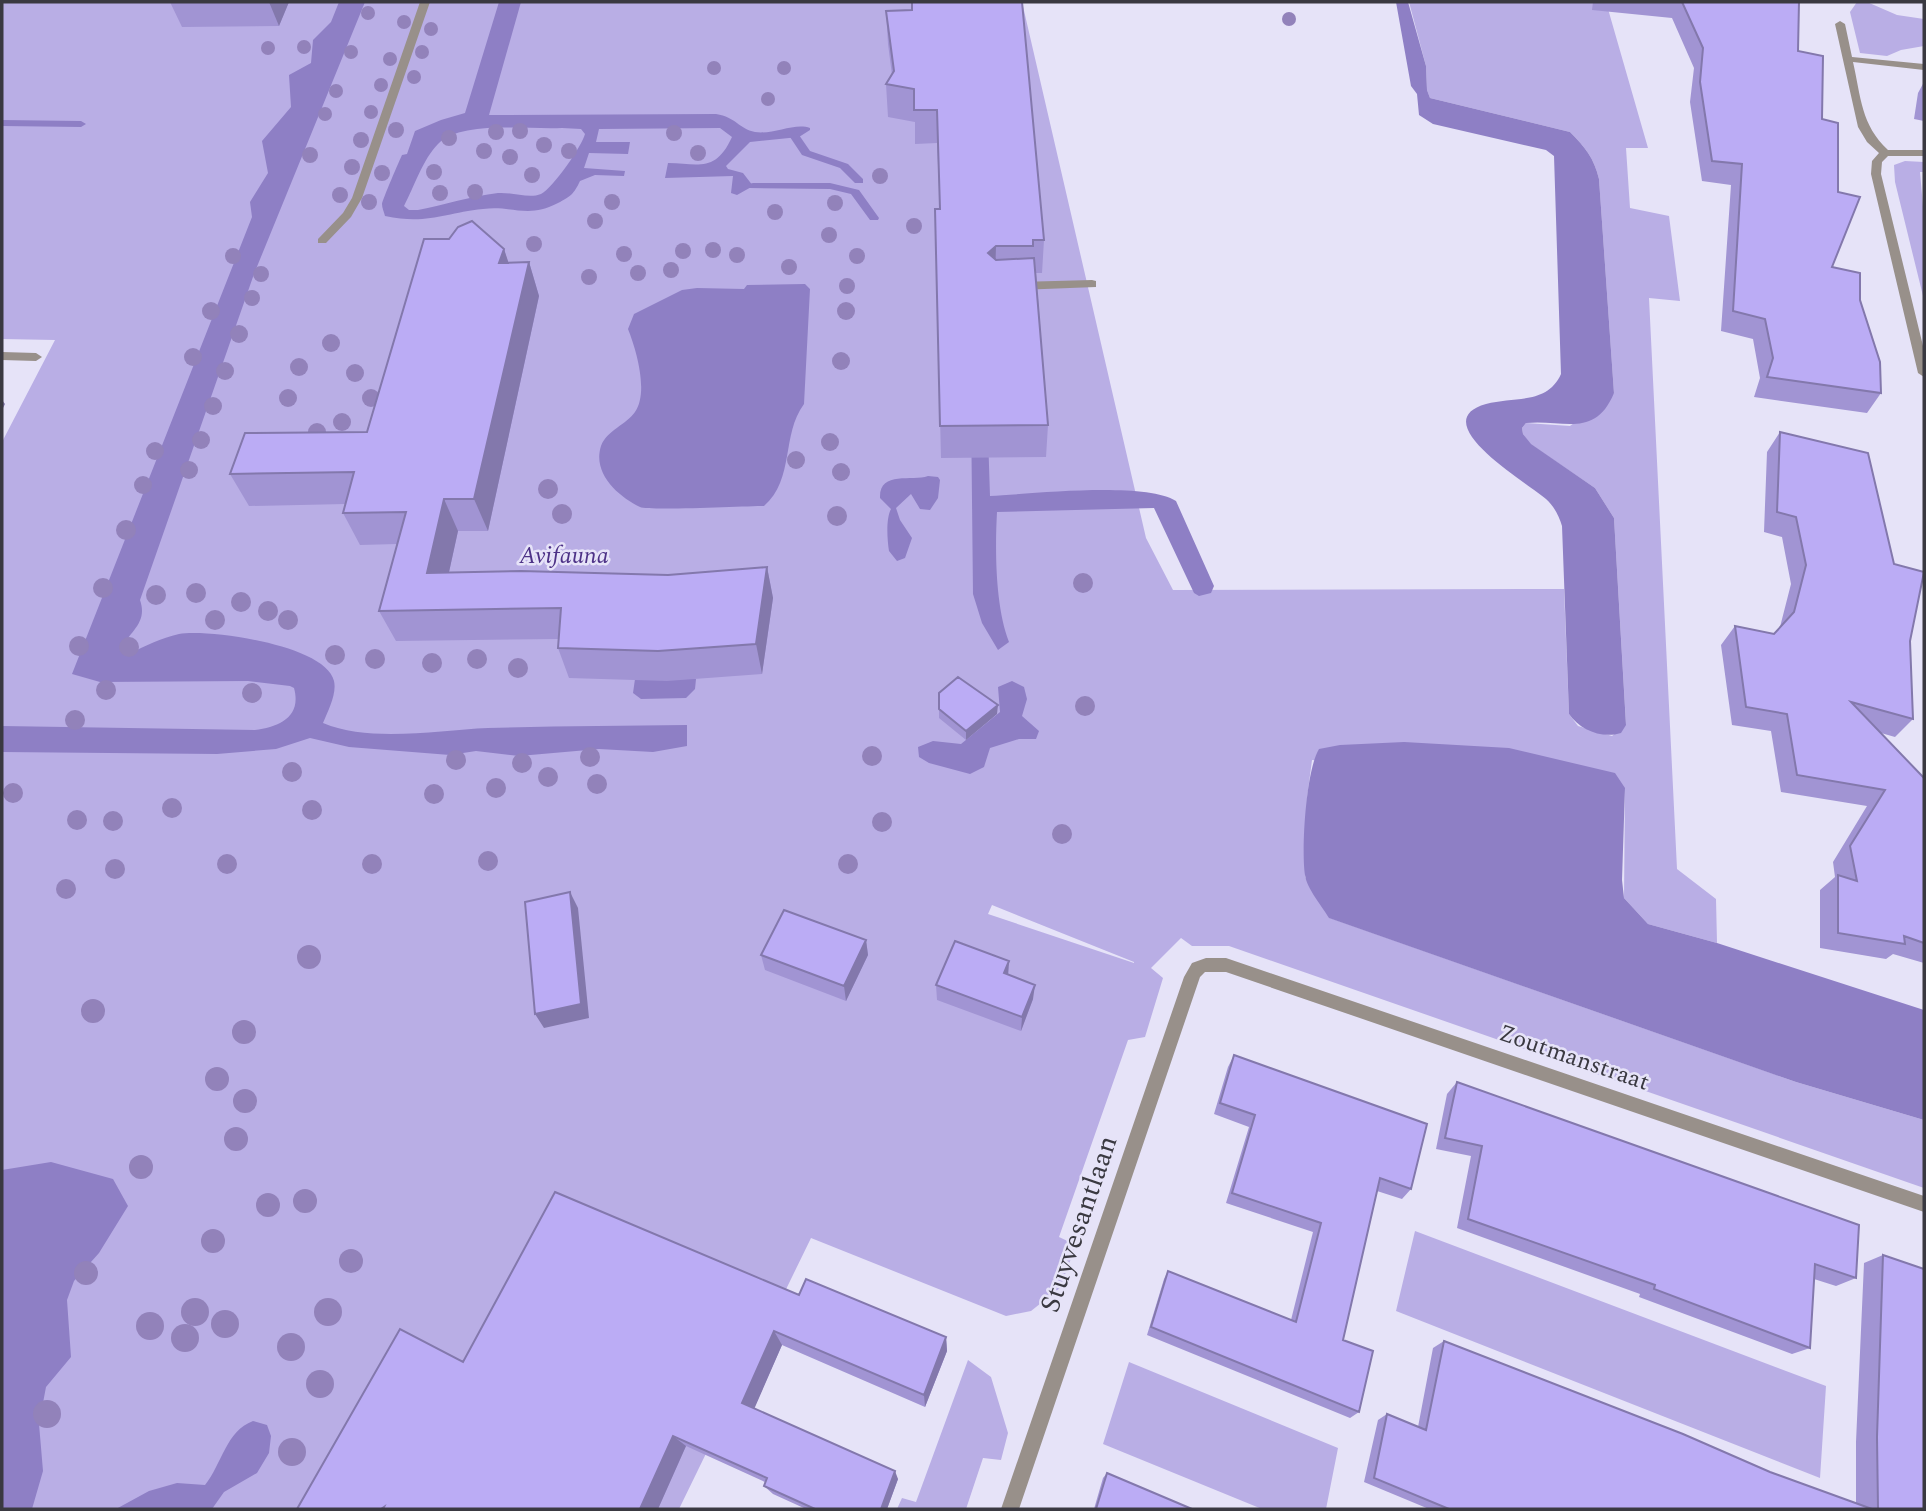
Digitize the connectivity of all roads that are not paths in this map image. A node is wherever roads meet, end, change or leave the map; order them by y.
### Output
1 (425, 2) edge
2 (1840, 24) dead end
3 (1848, 59) junction
4 (1924, 67) edge
5 (1885, 153) junction
6 (1924, 153) edge
7 (322, 241) dead end
8 (1092, 284) dead end
9 (1006, 286) edge
10 (2, 356) edge
11 (36, 356) dead end
12 (1924, 373) edge
13 (1206, 963) joint
14 (1924, 1205) edge
15 (1010, 1509) edge

1 - 7 street
2 - 3 street
3 - 4 street
3 - 5 street
5 - 6 street
5 - 12 street
8 - 9 street
10 - 11 street
13 - 14 street, Zoutmanstraat
13 - 15 street, Stuyvesantlaan

